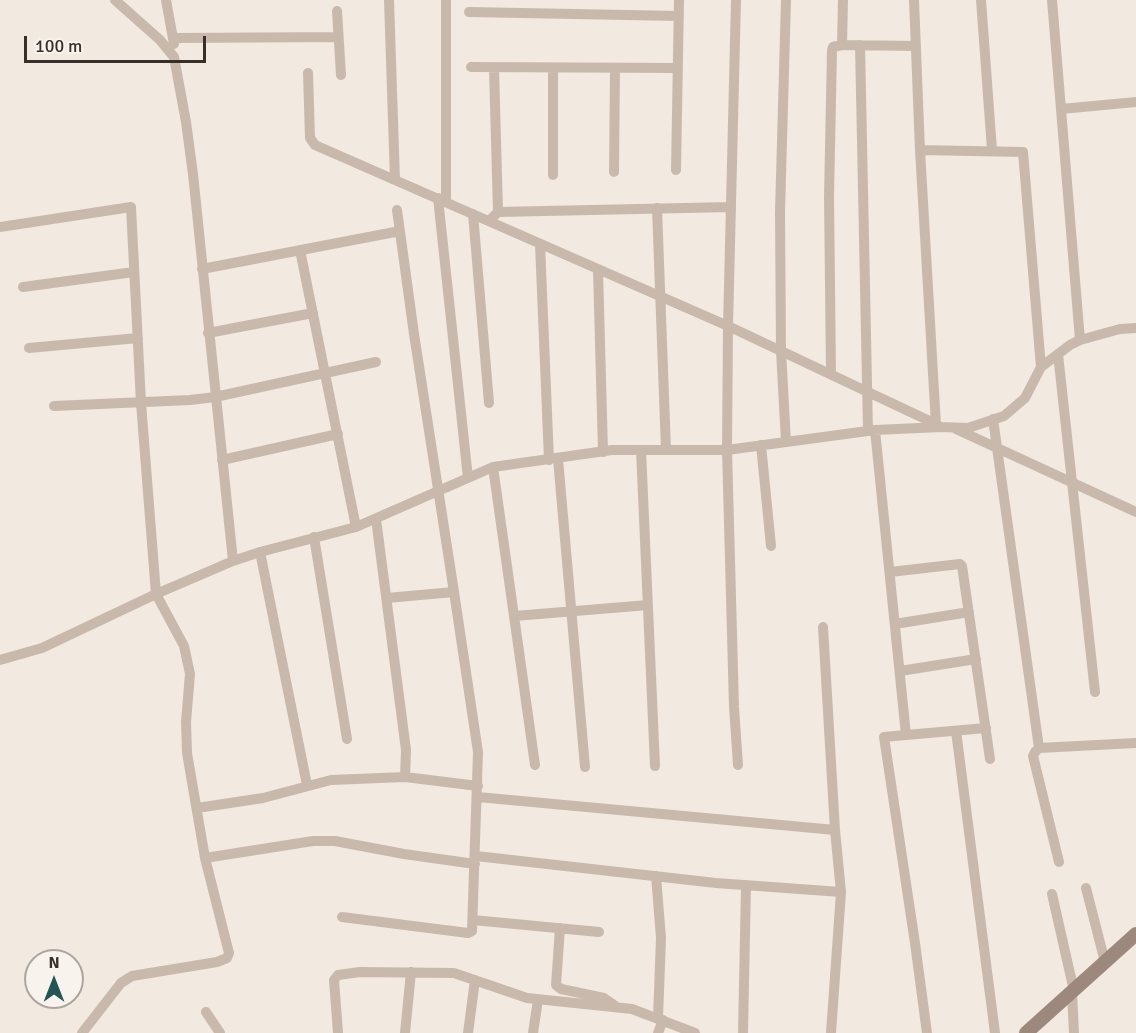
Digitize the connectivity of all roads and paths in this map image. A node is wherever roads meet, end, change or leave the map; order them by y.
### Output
1 (115, 0) edge
2 (166, 0) edge
3 (389, 0) edge
4 (446, 0) edge
5 (679, 0) edge
6 (736, 0) edge
7 (786, 0) edge
8 (843, 0) edge
9 (914, 0) edge
10 (981, 0) edge
11 (1052, 0) edge
12 (337, 11) dead end
13 (469, 12) dead end
14 (679, 16) junction
15 (338, 37) junction
16 (174, 38) junction
17 (842, 45) junction
18 (860, 45) junction
19 (916, 46) junction
20 (174, 57) junction
21 (471, 67) dead end
22 (494, 68) junction
23 (553, 68) junction
24 (615, 68) junction
25 (678, 68) junction
26 (308, 73) dead end
27 (341, 75) dead end
28 (1136, 102) edge
29 (1061, 109) junction
30 (920, 150) junction
31 (992, 150) junction
32 (676, 170) dead end
33 (614, 172) dead end
34 (553, 175) dead end
35 (395, 180) junction
36 (442, 200) junction
37 (730, 207) junction
38 (657, 208) junction
39 (397, 210) dead end
40 (498, 212) junction
41 (473, 214) junction
42 (489, 221) junction
43 (0, 226) edge
44 (400, 231) junction
45 (540, 244) junction
46 (300, 250) junction
47 (202, 269) junction
48 (598, 270) junction
49 (134, 272) junction
50 (23, 287) dead end
51 (659, 296) junction
52 (313, 313) junction
53 (728, 326) junction
54 (1136, 327) edge
55 (208, 333) junction
56 (138, 338) junction
57 (1080, 340) junction
58 (29, 348) dead end
59 (781, 351) junction
60 (1058, 354) junction
61 (376, 362) dead end
62 (1041, 367) junction
63 (326, 374) junction
64 (831, 374) junction
65 (868, 391) junction
66 (215, 396) junction
67 (141, 403) junction
68 (489, 403) dead end
69 (54, 406) dead end
70 (993, 419) junction
71 (943, 426) junction
72 (872, 431) junction
73 (338, 434) junction
74 (786, 442) junction
75 (761, 446) junction
76 (998, 448) junction
77 (641, 450) junction
78 (666, 450) junction
79 (727, 450) junction
80 (603, 452) junction
81 (222, 460) junction
82 (554, 460) junction
83 (493, 467) junction
84 (468, 477) junction
85 (1072, 483) junction
86 (439, 489) junction
87 (1136, 512) edge
88 (376, 519) junction
89 (356, 527) junction
90 (314, 537) junction
91 (771, 546) dead end
92 (260, 552) junction
93 (233, 561) junction
94 (890, 572) junction
95 (454, 592) junction
96 (156, 594) junction
97 (387, 598) junction
98 (648, 605) junction
99 (572, 612) junction
100 (969, 612) junction
101 (515, 616) junction
102 (895, 624) junction
103 (823, 627) dead end
104 (976, 659) junction
105 (0, 660) edge
106 (900, 671) junction
107 (1095, 692) dead end
108 (986, 728) junction
109 (956, 731) junction
110 (906, 735) junction
111 (347, 739) dead end
112 (1136, 743) edge
113 (1039, 748) junction
114 (990, 759) dead end
115 (535, 765) dead end
116 (738, 765) dead end
117 (655, 766) dead end
118 (585, 767) dead end
119 (405, 777) junction
120 (307, 785) junction
121 (478, 791) junction
122 (197, 808) junction
123 (835, 830) junction
124 (205, 858) junction
125 (475, 860) junction
126 (1059, 862) dead end
127 (656, 876) junction
128 (746, 885) junction
129 (1086, 888) dead end
130 (841, 892) junction
131 (1052, 894) dead end
132 (342, 917) dead end
133 (473, 920) junction
134 (560, 928) junction
135 (598, 932) dead end
136 (1136, 934) edge
137 (1106, 962) junction
138 (411, 972) junction
139 (475, 980) junction
140 (1073, 992) junction
141 (538, 1000) junction
142 (618, 1008) junction
143 (206, 1012) dead end
144 (660, 1019) junction
145 (82, 1033) edge
146 (220, 1033) edge
147 (338, 1033) edge
148 (405, 1033) edge
149 (468, 1033) edge
150 (533, 1033) edge
151 (658, 1033) edge
152 (695, 1033) edge
153 (742, 1033) edge
154 (831, 1033) edge
155 (927, 1033) edge
156 (995, 1033) edge
157 (1026, 1033) edge
158 (1074, 1033) edge

1 - 20 street
2 - 16 street
3 - 35 street
4 - 36 street
5 - 14 street
6 - 37 street
7 - 59 street
8 - 17 street
9 - 19 street
10 - 31 street
11 - 29 street
12 - 15 street
13 - 14 street
14 - 25 street
15 - 16 street
15 - 27 street
16 - 20 street
17 - 18 street
17 - 64 street
18 - 19 street
18 - 65 street
19 - 30 street
20 - 47 street
21 - 22 street
22 - 23 street
22 - 40 street
23 - 24 street
23 - 34 street
24 - 25 street
24 - 33 street
25 - 32 street
26 - 35 street
28 - 29 street
29 - 57 street
30 - 31 street
30 - 71 street
31 - 62 street
35 - 36 street
36 - 41 street
36 - 84 street
37 - 38 street
37 - 53 street
38 - 40 street
38 - 51 street
39 - 44 street
40 - 42 street
41 - 42 street
41 - 68 street
42 - 45 street
43 - 49 street
44 - 46 street
44 - 86 street
45 - 48 street
45 - 82 street
46 - 47 street
46 - 52 street
47 - 55 street
48 - 51 street
48 - 80 street
49 - 50 street
49 - 56 street
51 - 53 street
51 - 78 street
52 - 55 street
52 - 63 street
53 - 59 street
53 - 79 street
54 - 57 street
55 - 66 street
56 - 58 street
56 - 67 street
57 - 60 street
59 - 64 street
59 - 74 street
60 - 62 street
60 - 85 street
61 - 63 street
62 - 70 street
63 - 66 street
63 - 73 street
64 - 65 street
65 - 71 street
65 - 72 street
66 - 67 street
66 - 81 street
67 - 69 street
67 - 96 street
70 - 71 street
70 - 76 street
71 - 72 street
71 - 76 street
72 - 74 street
72 - 94 street
73 - 81 street
73 - 89 street
74 - 75 street
75 - 79 street
75 - 91 street
76 - 85 street
76 - 113 street
77 - 78 street
77 - 80 street
77 - 98 street
78 - 79 street
79 - 116 street
80 - 82 street
81 - 93 street
82 - 83 street
82 - 99 street
83 - 84 street
83 - 101 street
84 - 86 street
85 - 87 street
85 - 107 street
86 - 88 street
86 - 95 street
88 - 89 street
88 - 97 street
89 - 90 street
90 - 92 street
90 - 111 street
92 - 93 street
92 - 120 street
93 - 96 street
94 - 100 street
94 - 102 street
95 - 97 street
95 - 121 street
96 - 105 street
96 - 122 street
97 - 119 street
98 - 99 street
98 - 117 street
99 - 101 street
99 - 118 street
100 - 102 street
100 - 104 street
101 - 115 street
102 - 106 street
103 - 123 street
104 - 106 street
104 - 108 street
106 - 110 street
108 - 109 street
108 - 114 street
109 - 110 street
109 - 156 street
110 - 155 street
112 - 113 street
113 - 126 street
119 - 120 street
119 - 121 street
120 - 122 street
121 - 123 street
121 - 125 street
122 - 124 street
123 - 130 street
124 - 125 street
124 - 145 street
125 - 127 street
125 - 133 street
127 - 128 street
127 - 144 street
128 - 130 street
128 - 153 street
129 - 137 street
130 - 154 street
131 - 140 street
132 - 133 street
133 - 134 street
134 - 135 street
134 - 142 street
136 - 137 street
137 - 140 street
138 - 139 street
138 - 147 street
138 - 148 street
139 - 141 street
139 - 149 street
140 - 157 street
140 - 158 street
141 - 142 street
141 - 150 street
142 - 144 street
143 - 146 street
144 - 151 street
144 - 152 street

